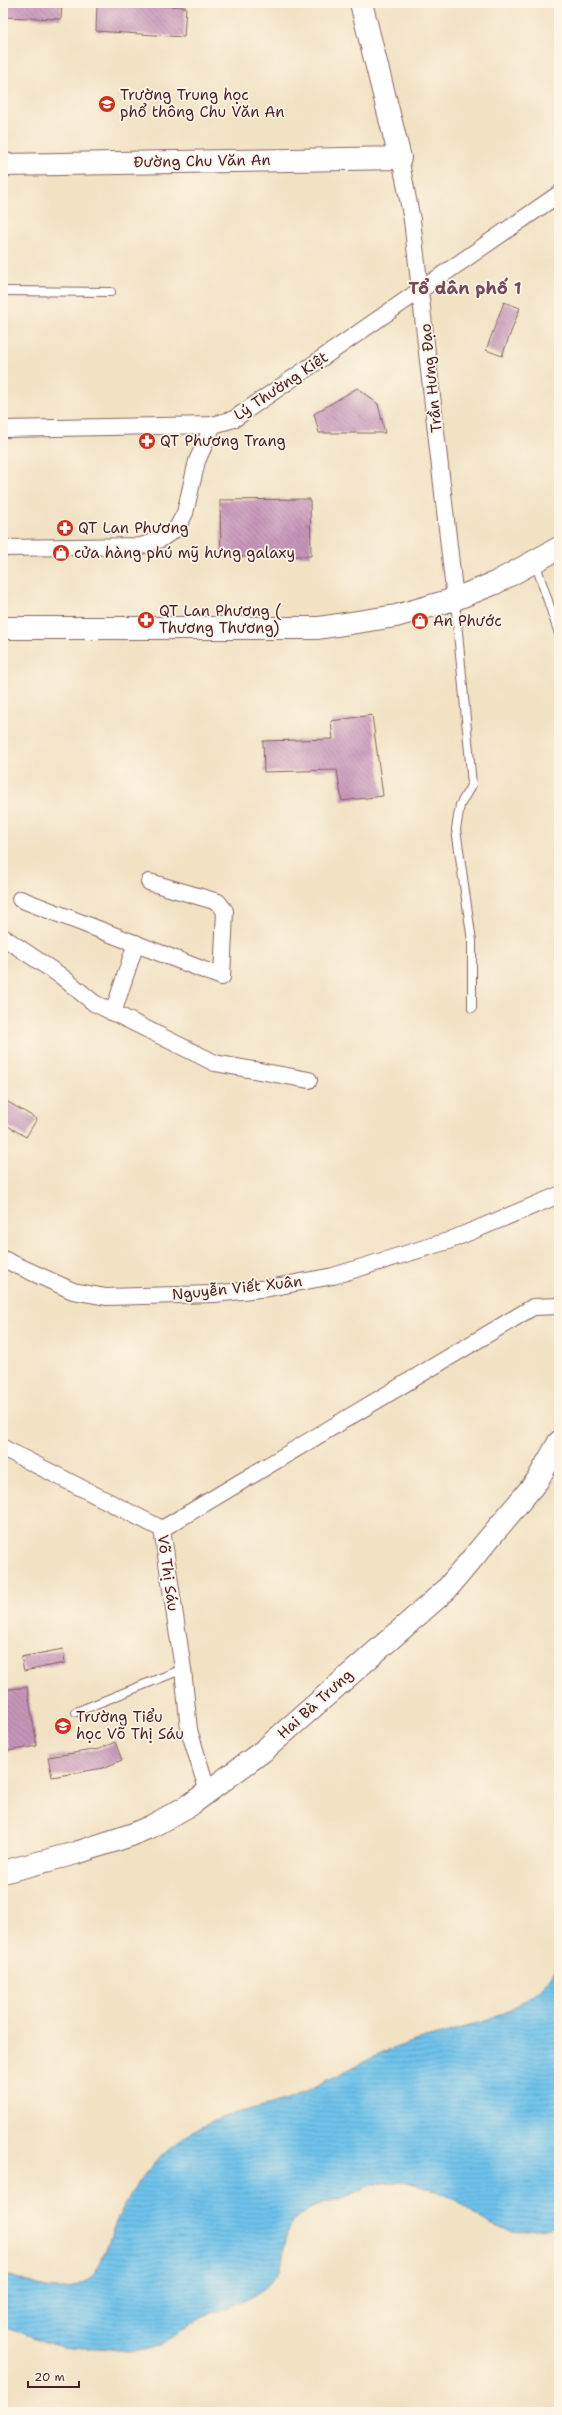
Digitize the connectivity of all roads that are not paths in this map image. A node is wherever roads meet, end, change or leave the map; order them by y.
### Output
1 (361, 3) edge
2 (400, 158) junction
3 (3, 165) edge
4 (559, 194) edge
5 (421, 290) junction
6 (3, 291) edge
7 (112, 292) dead end
8 (213, 425) junction
9 (3, 429) edge
10 (3, 548) edge
11 (559, 548) edge
12 (535, 562) junction
13 (455, 599) junction
14 (3, 628) edge
15 (559, 634) edge
16 (150, 882) dead end
17 (20, 899) dead end
18 (3, 937) edge
19 (136, 944) junction
20 (472, 1008) dead end
21 (113, 1013) junction
22 (309, 1080) dead end
23 (559, 1194) edge
24 (3, 1259) edge
25 (559, 1306) edge
26 (559, 1442) edge
27 (3, 1448) edge
28 (559, 1466) edge
29 (537, 1481) junction
30 (162, 1529) junction
31 (183, 1669) junction
32 (76, 1712) dead end
33 (208, 1792) junction
34 (3, 1872) edge

1 - 2 main road
2 - 3 main road, Đường Chu Văn An
2 - 5 street, Trần Hưng Đạo
4 - 5 street, Lý Thường Kiệt
5 - 8 street, Lý Thường Kiệt
5 - 13 street, Trần Hưng Đạo
6 - 7 lane
8 - 9 street, Lý Thường Kiệt
8 - 10 street
11 - 12 main road
12 - 13 main road
12 - 15 lane
13 - 14 main road
13 - 20 lane
16 - 19 street
17 - 19 street
18 - 21 street
19 - 21 street
21 - 22 street
23 - 24 street, Nguyễn Viết Xuân
25 - 30 street
26 - 29 main road, Hai Bà Trưng
27 - 30 street, Võ Thị Sáu
28 - 29 street
29 - 33 main road, Hai Bà Trưng
30 - 31 street, Võ Thị Sáu
31 - 32 lane
31 - 33 street, Võ Thị Sáu
33 - 34 main road, Hai Bà Trưng

